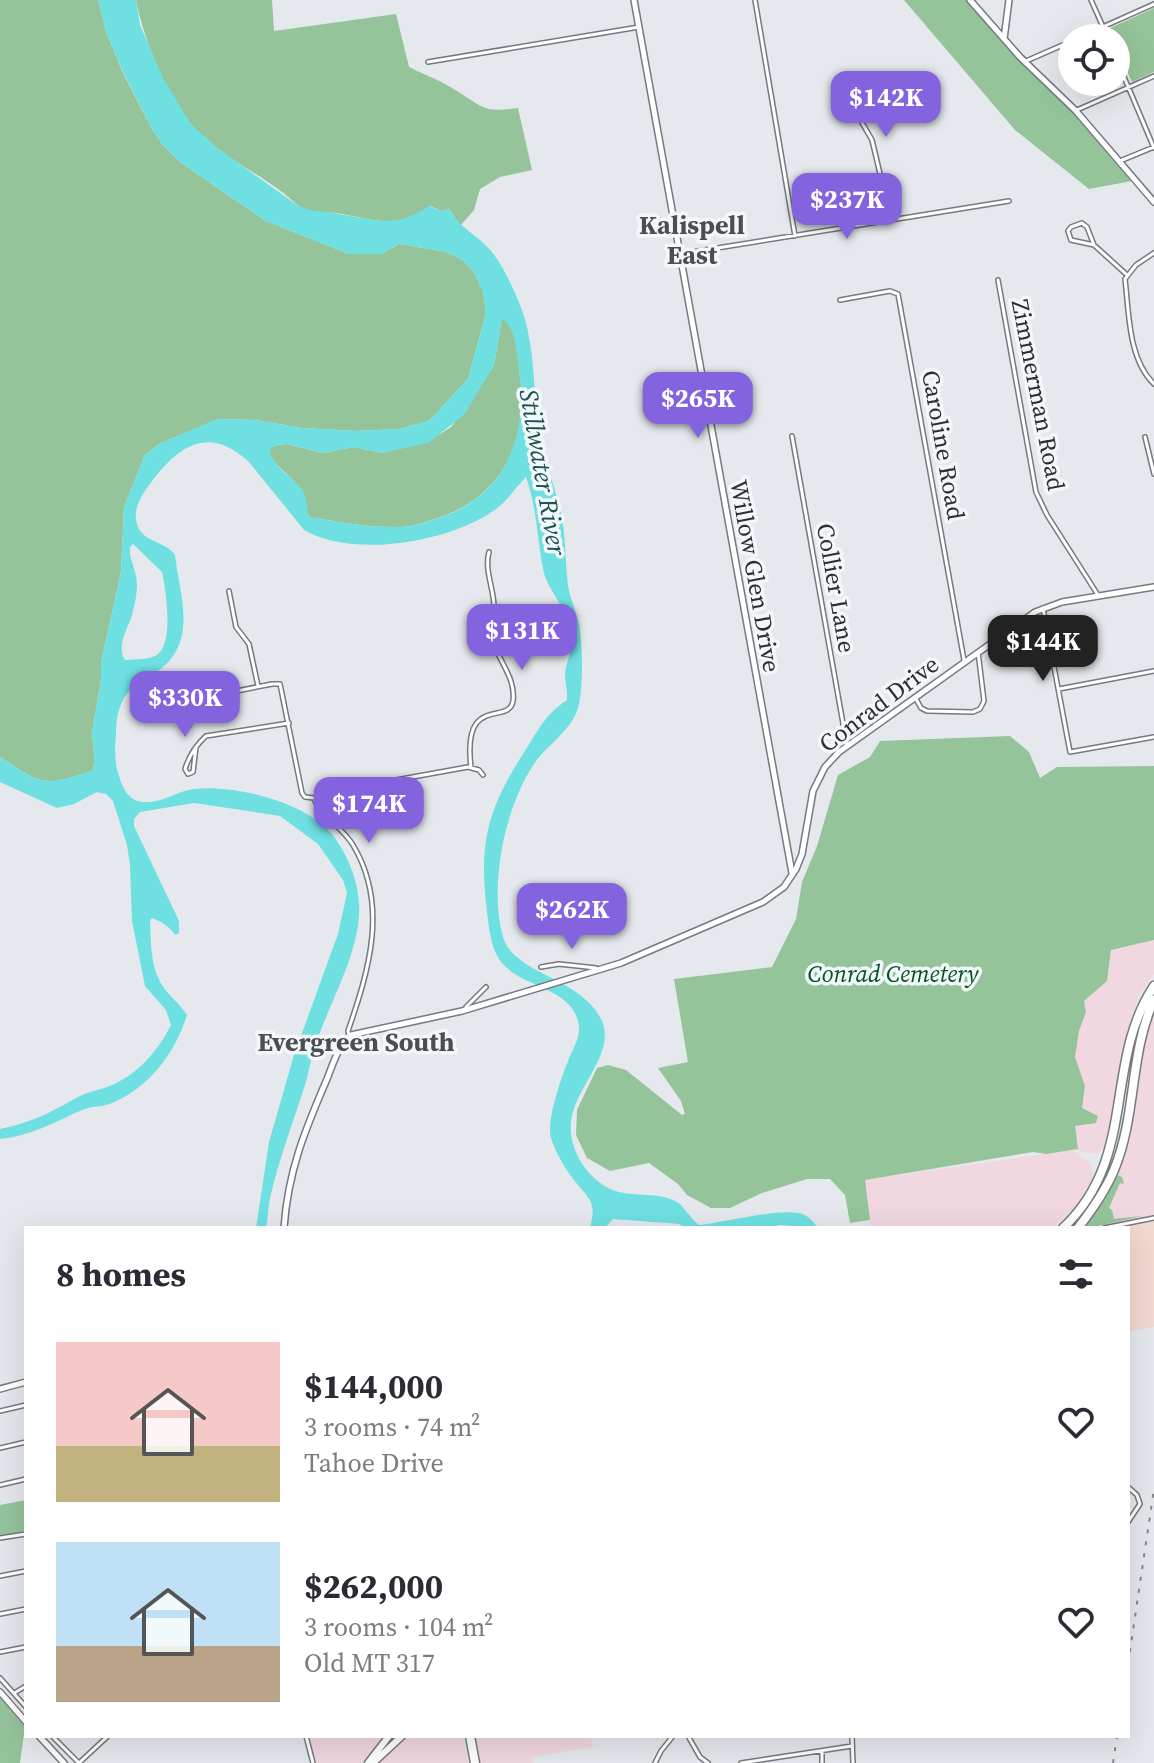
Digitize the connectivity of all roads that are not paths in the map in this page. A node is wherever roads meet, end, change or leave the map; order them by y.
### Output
1 (634, 0) edge
2 (755, 0) edge
3 (970, 0) edge
4 (1009, 0) edge
5 (1091, 0) edge
6 (1154, 4) edge
7 (1102, 24) edge
8 (1110, 24) edge
9 (639, 27) junction
10 (1004, 40) junction
11 (1058, 47) edge
12 (1026, 61) junction
13 (428, 62) dead end
14 (1154, 76) edge
15 (1130, 87) edge
16 (1130, 89) edge
17 (929, 92) dead end
18 (1109, 96) edge
19 (1076, 111) junction
20 (1154, 148) edge
21 (1118, 162) junction
22 (1009, 201) dead end
23 (1154, 202) edge
24 (891, 220) junction
25 (795, 236) junction
26 (1094, 245) junction
27 (1154, 253) edge
28 (680, 254) junction
29 (1126, 275) junction
30 (998, 280) dead end
31 (840, 300) dead end
32 (1154, 384) edge
33 (792, 436) dead end
34 (1145, 437) dead end
35 (1154, 474) edge
36 (489, 552) dead end
37 (1154, 587) edge
38 (229, 591) dead end
39 (1099, 596) junction
40 (1043, 608) junction
41 (978, 652) junction
42 (965, 662) junction
43 (1154, 671) edge
44 (258, 686) junction
45 (1058, 689) junction
46 (915, 697) junction
47 (201, 698) dead end
48 (289, 723) junction
49 (1154, 737) edge
50 (847, 746) junction
51 (196, 747) junction
52 (471, 767) junction
53 (483, 775) dead end
54 (314, 798) junction
55 (793, 875) junction
56 (541, 967) dead end
57 (608, 967) junction
58 (1154, 986) edge
59 (486, 987) dead end
60 (1154, 1000) edge
61 (458, 1012) junction
62 (349, 1036) junction
63 (1154, 1218) edge
64 (284, 1226) edge
65 (1065, 1226) edge
66 (1079, 1226) edge
67 (1114, 1226) edge
68 (24, 1383) edge
69 (0, 1389) edge
70 (24, 1405) edge
71 (0, 1411) edge
72 (24, 1442) edge
73 (0, 1448) edge
74 (24, 1479) edge
75 (0, 1485) edge
76 (1130, 1489) edge
77 (1130, 1519) edge
78 (24, 1534) edge
79 (0, 1538) edge
80 (24, 1571) edge
81 (0, 1576) edge
82 (24, 1609) edge
83 (0, 1614) edge
84 (24, 1647) edge
85 (0, 1652) edge
86 (0, 1678) edge
87 (24, 1687) edge
88 (0, 1692) edge
89 (14, 1694) junction
90 (24, 1705) edge
91 (24, 1720) edge
92 (42, 1738) edge
93 (56, 1738) edge
94 (106, 1738) edge
95 (307, 1738) edge
96 (388, 1738) edge
97 (400, 1738) edge
98 (470, 1738) edge
99 (671, 1738) edge
100 (689, 1738) edge
101 (852, 1738) edge
102 (852, 1746) junction
103 (822, 1750) junction
104 (64, 1763) edge
105 (313, 1763) edge
106 (370, 1763) edge
107 (475, 1763) edge
108 (655, 1763) edge
109 (708, 1763) edge
110 (741, 1763) edge
111 (822, 1763) edge
112 (853, 1763) edge

1 - 9 main road, Willow Glen Drive
2 - 25 street
3 - 10 main road
4 - 10 main road
5 - 7 street
6 - 8 street
9 - 13 street
9 - 28 main road, Willow Glen Drive
10 - 12 main road
11 - 12 street
12 - 19 main road
14 - 15 street
16 - 20 street
17 - 24 street
18 - 19 street
19 - 21 main road
20 - 21 street
21 - 23 main road
22 - 24 street
24 - 25 street
25 - 28 street
26 - 26 street
26 - 29 street
27 - 29 street
28 - 55 main road, Willow Glen Drive
29 - 32 street
30 - 39 street, Zimmerman Road
31 - 42 street, Caroline Road
33 - 50 street, Collier Lane
34 - 35 street
36 - 52 street
37 - 39 main road, Conrad Drive
38 - 44 street
39 - 40 main road, Conrad Drive
40 - 41 main road, Conrad Drive
40 - 45 street
41 - 42 main road, Conrad Drive
41 - 46 street
42 - 46 main road, Conrad Drive
43 - 45 street
44 - 47 street
44 - 48 street
45 - 49 street
46 - 50 main road, Conrad Drive
48 - 51 street
48 - 54 street
50 - 55 main road, Conrad Drive
51 - 51 street
52 - 53 street
52 - 54 street
54 - 62 street
55 - 57 main road
56 - 57 street
57 - 61 main road
58 - 65 highway
59 - 61 street
60 - 66 highway
61 - 62 main road
62 - 64 main road
63 - 67 street
68 - 69 main road
70 - 71 street
72 - 73 street
74 - 75 street
76 - 77 street
78 - 79 street
80 - 81 street
82 - 83 street
84 - 85 street
86 - 89 street
87 - 89 street
88 - 91 main road
89 - 90 street
92 - 104 main road
93 - 94 street
95 - 105 street
96 - 106 main road
97 - 106 main road
98 - 107 highway
99 - 108 street
100 - 109 street
101 - 102 street
102 - 103 street
102 - 112 street
103 - 110 street
103 - 111 street

